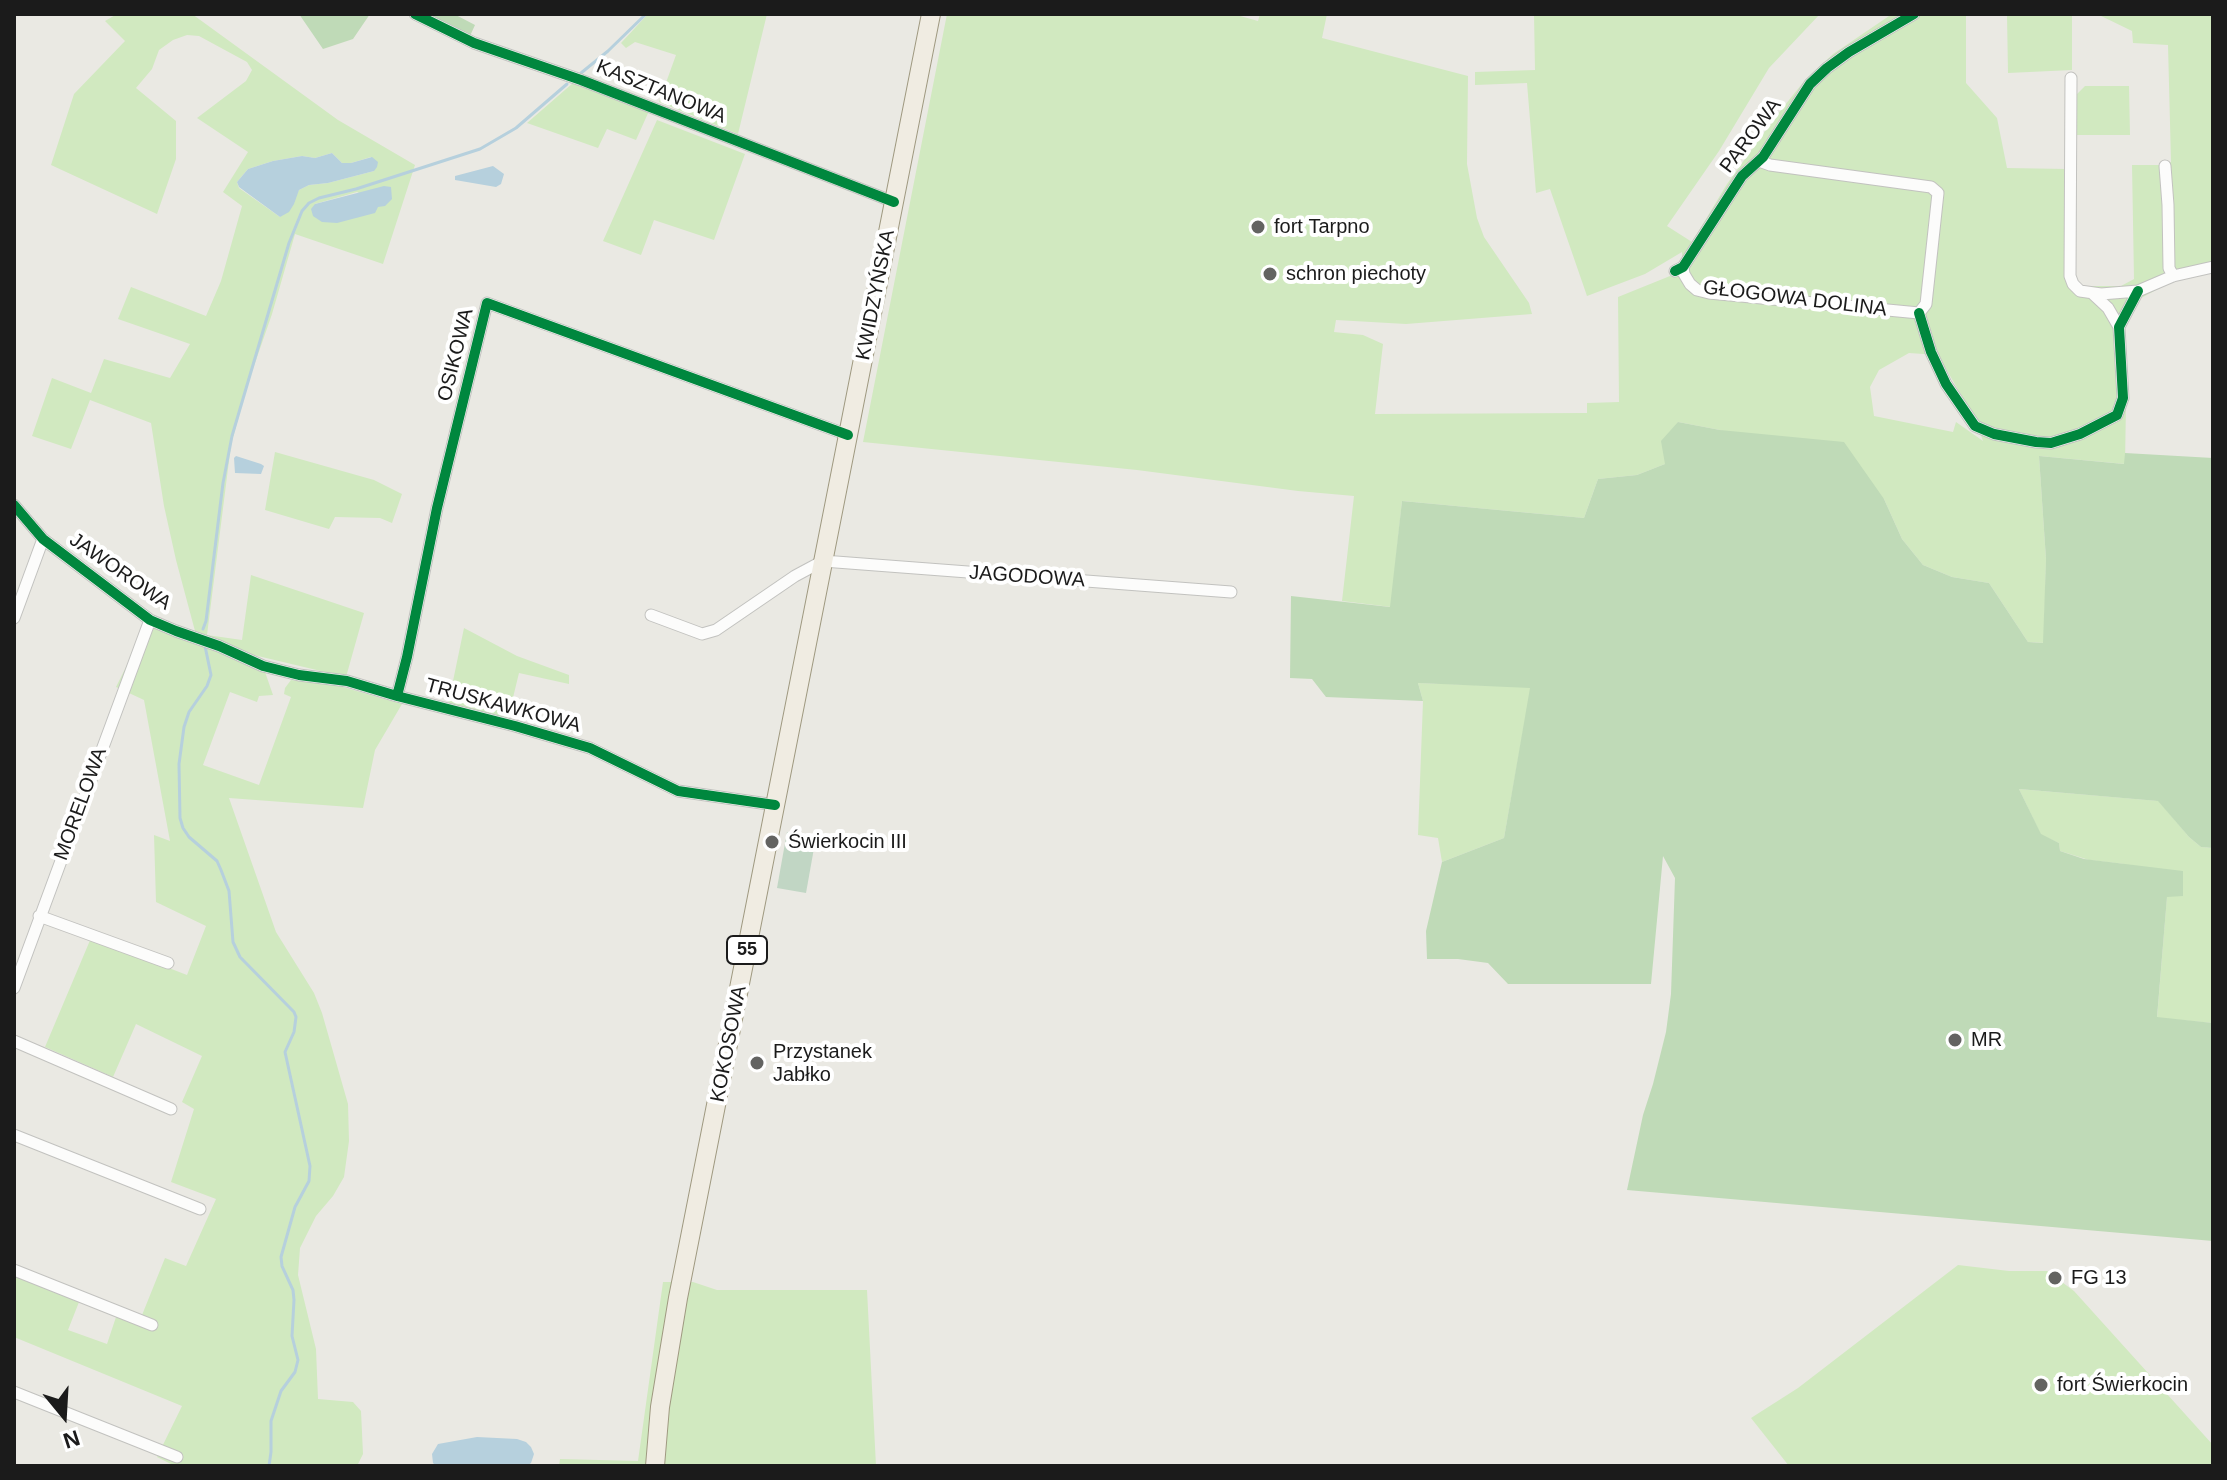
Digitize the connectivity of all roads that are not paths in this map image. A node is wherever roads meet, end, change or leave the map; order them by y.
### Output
1 (415, 14) edge
2 (931, 14) edge
3 (1914, 14) edge
4 (2071, 78) dead end
5 (1759, 161) junction
6 (2165, 166) dead end
7 (894, 202) junction
8 (2213, 267) edge
9 (1679, 269) joint
10 (2173, 276) junction
11 (2138, 291) junction
12 (2090, 292) junction
13 (1919, 313) junction
14 (2119, 327) junction
15 (848, 435) junction
16 (14, 505) edge
17 (43, 539) junction
18 (823, 561) junction
19 (1231, 592) dead end
20 (651, 615) dead end
21 (14, 618) edge
22 (150, 620) junction
23 (219, 646) joint
24 (397, 696) junction
25 (775, 805) junction
26 (39, 916) junction
27 (168, 963) dead end
28 (14, 988) edge
29 (14, 1041) edge
30 (171, 1109) dead end
31 (14, 1135) edge
32 (200, 1209) dead end
33 (14, 1270) edge
34 (152, 1325) dead end
35 (14, 1392) edge
36 (177, 1457) dead end
37 (655, 1466) edge

1 - 7 street, KASZTANOWA
2 - 7 main road, KWIDZYŃSKA / 55
3 - 5 street, PAROWA
4 - 12 street
5 - 9 street, PAROWA
5 - 13 street
6 - 10 street
7 - 15 main road, KWIDZYŃSKA / 55
8 - 10 street
9 - 13 street, GŁOGOWA DOLINA
10 - 11 street
11 - 12 street
11 - 14 street
12 - 14 street
13 - 14 street
15 - 18 main road, KOKOSOWA / 55
15 - 24 street, OSIKOWA
16 - 17 street, JAWOROWA
17 - 21 street
17 - 22 street, JAWOROWA
18 - 19 street, JAGODOWA
18 - 20 street
18 - 25 main road, KOKOSOWA / 55
22 - 23 street, JAWOROWA
22 - 26 street, MORELOWA
23 - 24 street, TRUSKAWKOWA
24 - 25 street, TRUSKAWKOWA
25 - 37 main road, KOKOSOWA / 55
26 - 27 street
26 - 28 street, MORELOWA
29 - 30 street
31 - 32 street
33 - 34 street
35 - 36 street

